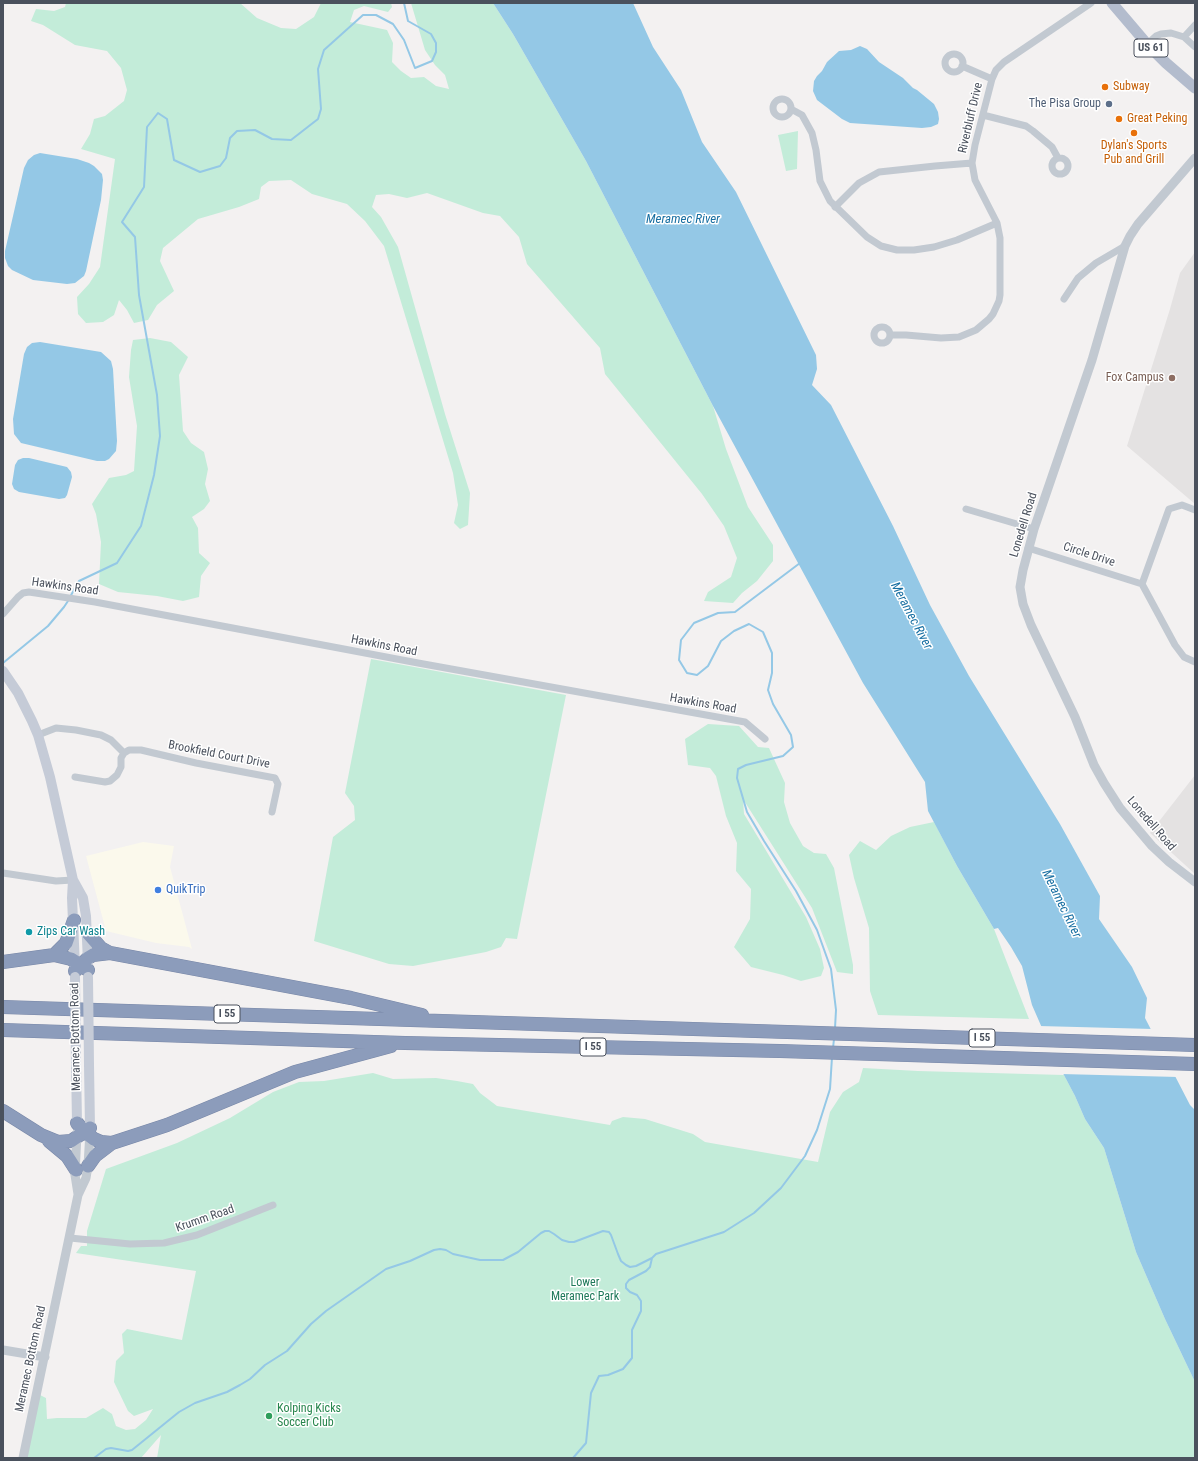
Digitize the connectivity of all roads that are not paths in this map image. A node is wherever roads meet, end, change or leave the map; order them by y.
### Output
1 (1092, 3) edge
2 (1112, 3) edge
3 (1195, 24) edge
4 (1184, 37) junction
5 (1148, 44) junction
6 (1195, 47) edge
7 (962, 66) dead end
8 (992, 79) junction
9 (1195, 88) edge
10 (791, 109) dead end
11 (983, 115) junction
12 (1058, 158) dead end
13 (1195, 158) edge
14 (972, 163) junction
15 (835, 207) junction
16 (997, 223) junction
17 (1125, 246) junction
18 (1064, 299) dead end
19 (890, 335) dead end
20 (966, 508) dead end
21 (1195, 510) edge
22 (1034, 530) junction
23 (1028, 548) junction
24 (1142, 584) junction
25 (3, 614) edge
26 (1195, 662) edge
27 (3, 670) edge
28 (38, 735) junction
29 (764, 739) dead end
30 (124, 753) junction
31 (75, 777) dead end
32 (272, 812) dead end
33 (3, 873) edge
34 (73, 880) junction
35 (1195, 882) edge
36 (74, 920) junction
37 (87, 932) junction
38 (110, 953) junction
39 (54, 955) junction
40 (3, 962) edge
41 (82, 968) junction
42 (3, 1007) edge
43 (451, 1021) junction
44 (3, 1030) edge
45 (405, 1042) junction
46 (1195, 1045) edge
47 (1195, 1064) edge
48 (3, 1111) edge
49 (84, 1132) junction
50 (41, 1135) junction
51 (112, 1143) junction
52 (82, 1168) junction
53 (273, 1205) dead end
54 (70, 1238) junction
55 (3, 1350) edge
56 (45, 1357) junction
57 (23, 1458) edge

1 - 8 street, Riverbluff Drive
2 - 5 main road, US 61
3 - 4 street
4 - 5 street
4 - 6 street
5 - 9 main road, US 61
7 - 8 street
8 - 11 street, Riverbluff Drive
10 - 15 street
11 - 12 street
11 - 14 street, Riverbluff Drive
13 - 17 street, Lonedell Road
14 - 15 street
14 - 16 street, Riverbluff Drive
15 - 16 street
16 - 19 street, Riverbluff Drive
17 - 18 street
17 - 22 street, Lonedell Road
20 - 22 street
21 - 24 street
22 - 23 street, Lonedell Road
23 - 24 street, Circle Drive
23 - 35 street, Lonedell Road
24 - 26 street
25 - 29 street, Hawkins Road
27 - 28 main road, Meramec Bottom Road
28 - 30 street
28 - 34 main road, Meramec Bottom Road
30 - 31 street
30 - 32 street, Brookfield Court Drive
33 - 34 street
34 - 36 main road, Meramec Bottom Road
34 - 37 main road, Meramec Bottom Road
36 - 39 highway
36 - 41 main road, Meramec Bottom Road
37 - 38 highway
37 - 41 main road, Meramec Bottom Road
38 - 41 highway
38 - 43 highway
39 - 40 highway
39 - 41 highway
41 - 49 main road, Meramec Bottom Road, bridge
41 - 49 main road, Meramec Bottom Road, bridge
42 - 43 highway, I 55
43 - 46 highway, I 55
44 - 45 highway, I 55
45 - 47 highway, I 55
45 - 51 highway
48 - 50 highway
49 - 50 highway
49 - 51 highway
49 - 52 street, Meramec Bottom Road
49 - 52 street, Meramec Bottom Road
50 - 52 highway
51 - 52 highway
52 - 54 street, Meramec Bottom Road
53 - 54 street, Krumm Road
54 - 56 street, Meramec Bottom Road
55 - 56 street
56 - 57 street, Meramec Bottom Road

